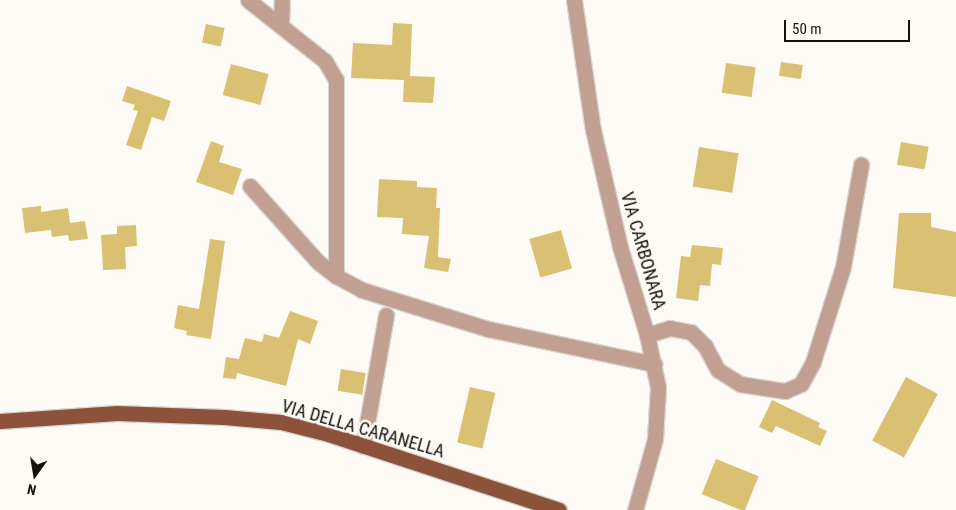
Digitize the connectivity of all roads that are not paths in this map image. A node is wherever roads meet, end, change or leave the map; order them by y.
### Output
1 (248, 0) edge
2 (282, 0) edge
3 (574, 0) edge
4 (280, 25) junction
5 (861, 165) dead end
6 (250, 186) dead end
7 (336, 276) junction
8 (386, 314) dead end
9 (648, 335) junction
10 (654, 364) junction
11 (0, 421) edge
12 (364, 446) junction
13 (559, 510) edge
14 (635, 510) edge

1 - 4 street
2 - 4 street
3 - 9 street, VIA CARBONARA
4 - 7 street
5 - 9 street
6 - 7 street
7 - 10 street
8 - 12 street
9 - 10 street, VIA CARBONARA
10 - 14 street, VIA CARBONARA
11 - 12 main road, VIA DELLA CARANELLA
12 - 13 main road, VIA DELLA CARANELLA

